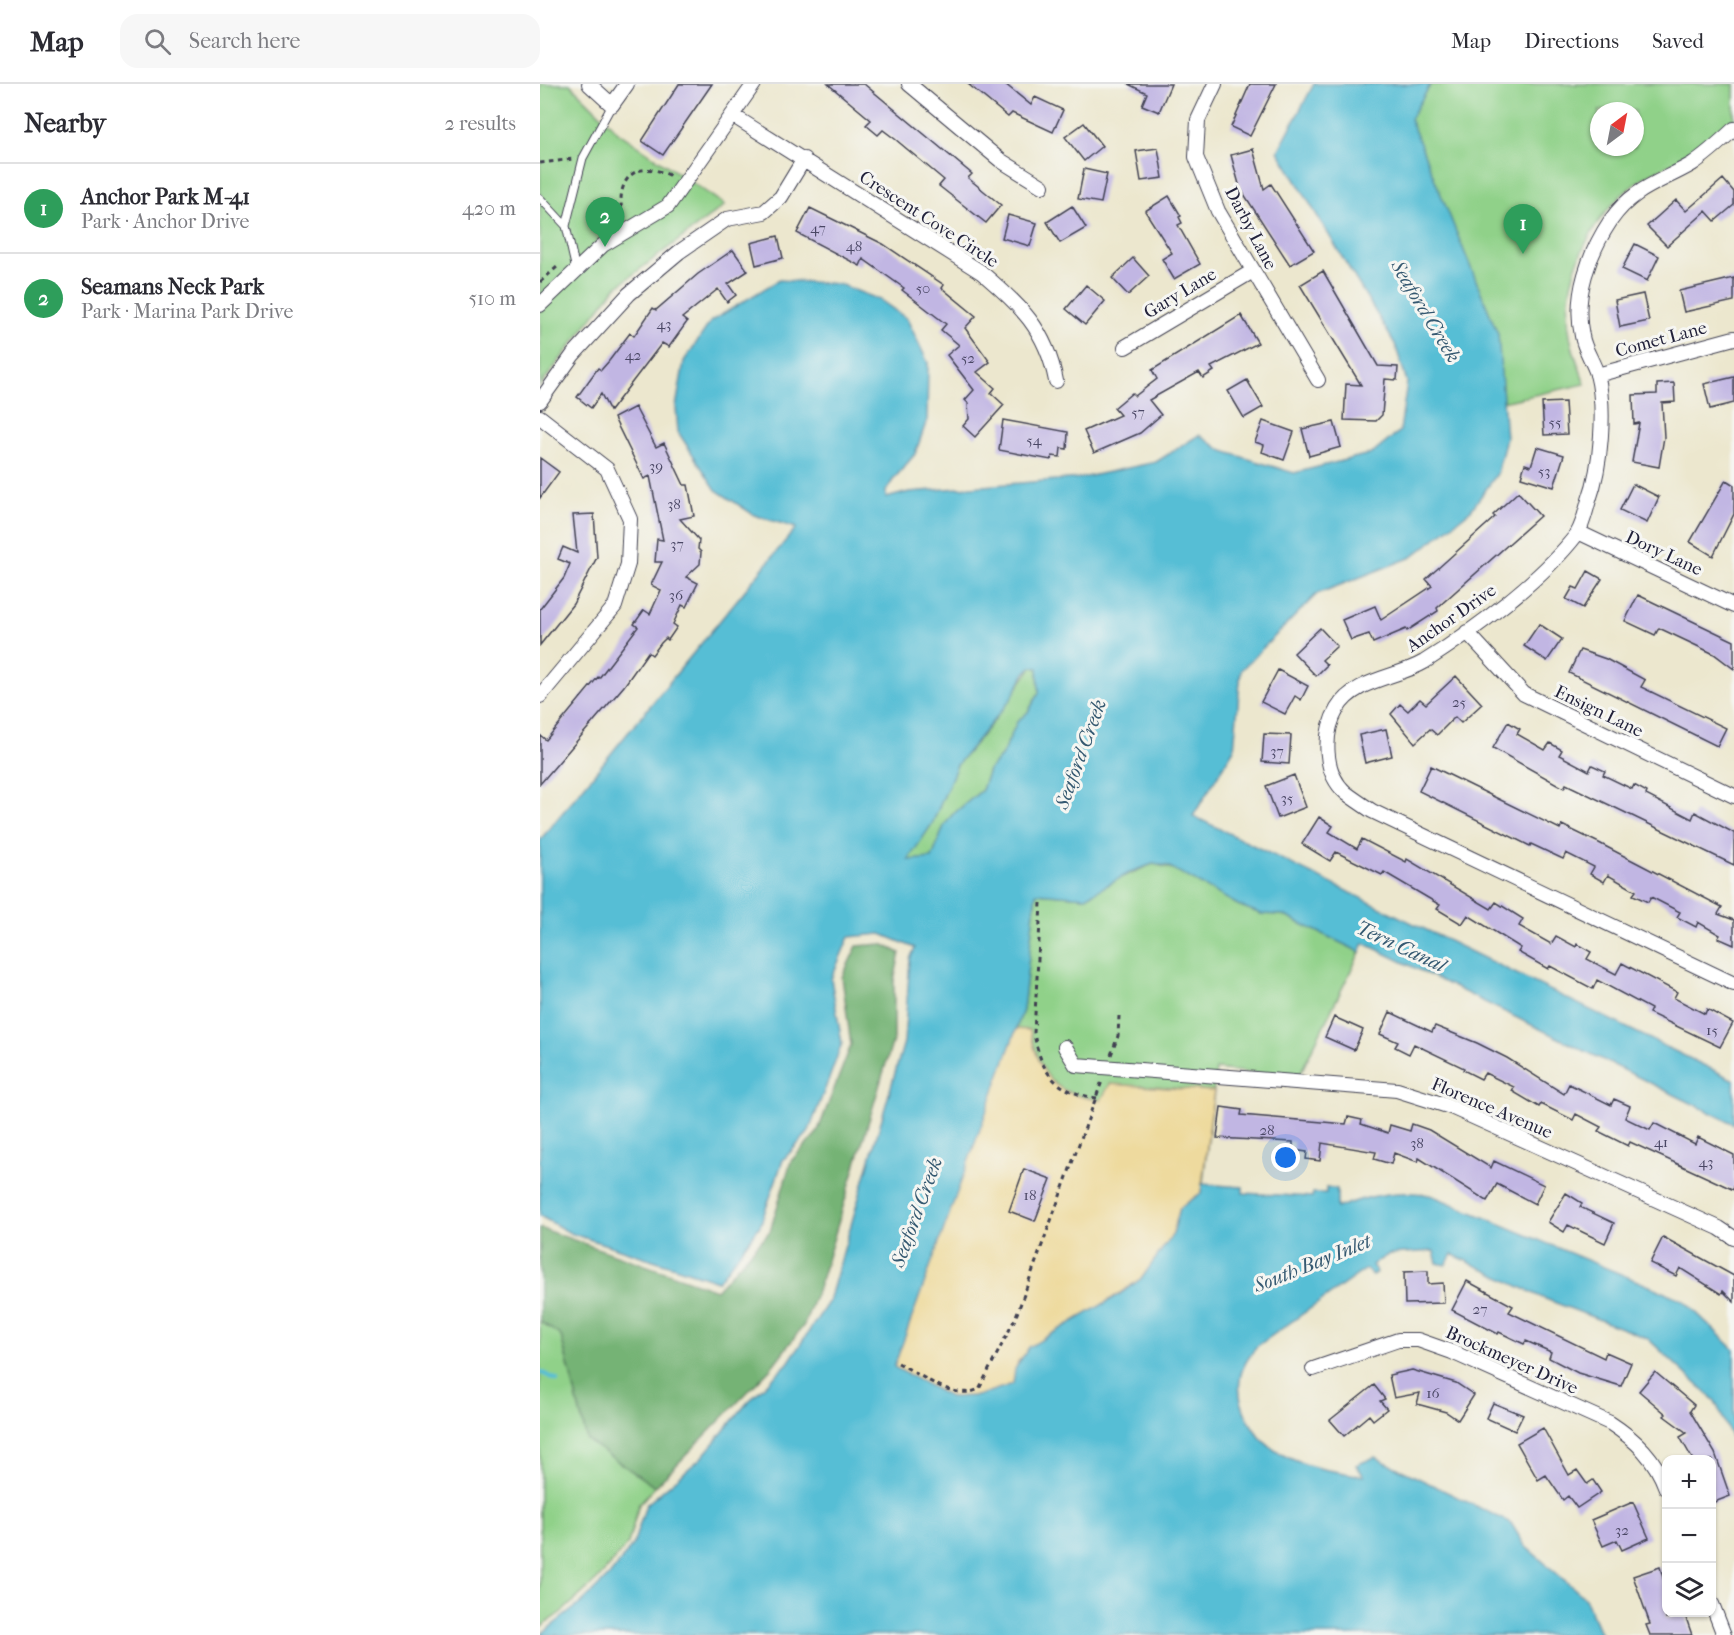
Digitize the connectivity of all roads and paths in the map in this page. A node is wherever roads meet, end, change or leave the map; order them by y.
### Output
1 (589, 84) edge
2 (627, 84) edge
3 (754, 84) edge
4 (909, 84) edge
5 (1215, 84) edge
6 (612, 105) junction
7 (732, 115) junction
8 (1734, 129) edge
9 (583, 158) junction
10 (804, 159) junction
11 (540, 163) edge
12 (685, 182) junction
13 (1042, 186) dead end
14 (540, 198) edge
15 (621, 224) dead end
16 (566, 226) junction
17 (572, 254) junction
18 (576, 270) junction
19 (1253, 271) junction
20 (540, 282) edge
21 (540, 305) edge
22 (1734, 338) edge
23 (1125, 347) dead end
24 (1597, 375) junction
25 (1318, 380) dead end
26 (1056, 381) dead end
27 (540, 401) edge
28 (540, 417) edge
29 (1578, 532) junction
30 (1733, 605) edge
31 (1467, 632) junction
32 (540, 696) edge
33 (1734, 796) edge
34 (1041, 903) dead end
35 (1734, 984) edge
36 (1119, 1016) dead end
37 (1065, 1047) dead end
38 (1106, 1068) junction
39 (1097, 1098) junction
40 (1734, 1238) edge
41 (898, 1363) dead end
42 (1313, 1369) dead end
43 (1662, 1477) edge
44 (1716, 1614) edge
45 (1724, 1635) edge

1 - 6 street
2 - 6 street
3 - 7 street
4 - 13 street
5 - 19 street, Darby Lane
6 - 9 lane
7 - 10 street, Crescent Cove Circle
7 - 12 street
8 - 24 street, Anchor Drive
9 - 11 path
9 - 16 lane
10 - 26 street, Crescent Cove Circle
10 - 27 street
12 - 15 path
12 - 18 street
14 - 16 lane
16 - 17 lane
17 - 18 lane
17 - 20 path
18 - 21 street
19 - 23 street, Gary Lane
19 - 25 street, Darby Lane
22 - 24 street, Comet Lane
24 - 29 street, Anchor Drive
28 - 32 street
29 - 30 street, Dory Lane
29 - 31 street, Anchor Drive
31 - 33 street, Ensign Lane
31 - 35 street, Anchor Drive
34 - 39 path
36 - 38 path
37 - 38 street, Florence Avenue
38 - 39 path
38 - 40 street, Florence Avenue
39 - 41 path
42 - 43 street, Brockmeyer Drive
44 - 45 street

